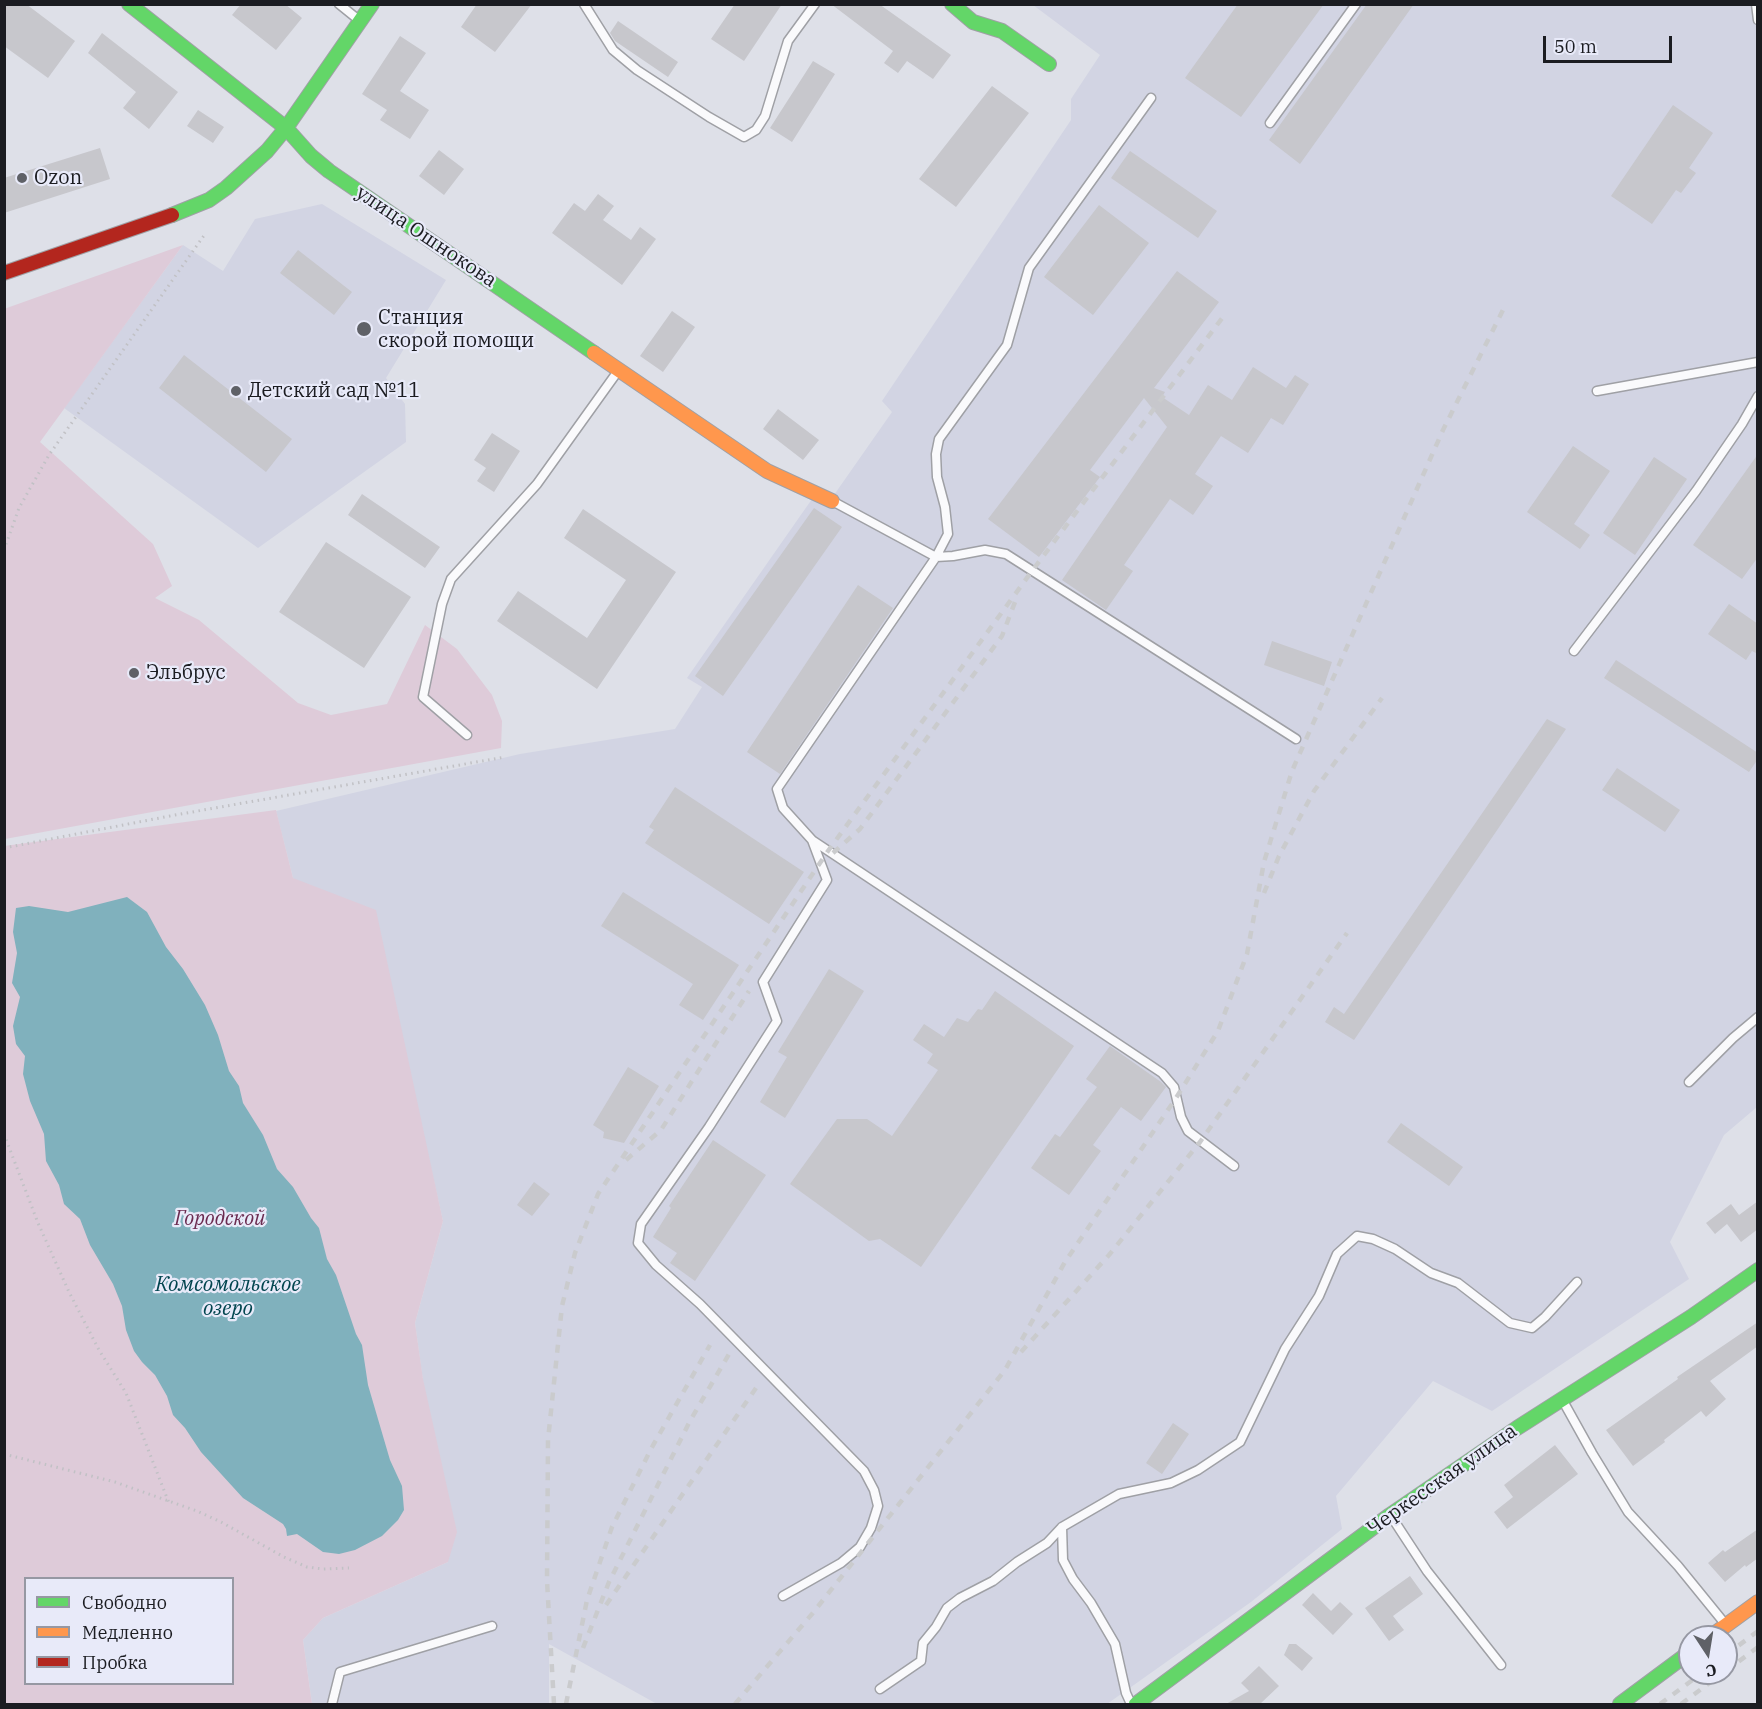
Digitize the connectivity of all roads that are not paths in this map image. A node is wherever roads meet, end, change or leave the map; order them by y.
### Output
1 (129, 4) edge
2 (339, 4) edge
3 (372, 4) edge
4 (584, 4) edge
5 (815, 4) edge
6 (952, 4) edge
7 (1356, 4) edge
8 (1756, 4) edge
9 (1758, 20) edge
10 (361, 21) junction
11 (1049, 64) dead end
12 (1151, 98) dead end
13 (1270, 123) dead end
14 (286, 128) junction
15 (4, 273) edge
16 (1758, 362) edge
17 (620, 369) junction
18 (1597, 391) dead end
19 (1758, 396) edge
20 (832, 501) joint
21 (936, 557) junction
22 (1574, 651) dead end
23 (467, 735) dead end
24 (1296, 739) dead end
25 (812, 840) junction
26 (1758, 1017) edge
27 (1689, 1082) dead end
28 (1234, 1166) dead end
29 (1758, 1270) edge
30 (1577, 1282) dead end
31 (1562, 1400) junction
32 (1390, 1515) junction
33 (1062, 1527) junction
34 (783, 1596) dead end
35 (1758, 1602) edge
36 (1726, 1625) joint
37 (492, 1626) dead end
38 (1678, 1661) edge
39 (1502, 1665) dead end
40 (880, 1689) dead end
41 (332, 1704) edge
42 (1131, 1704) edge
43 (1136, 1704) edge
44 (1620, 1704) edge

1 - 14 street, улица Ошнокова
2 - 10 lane
3 - 10 street
4 - 5 lane
6 - 11 street
7 - 13 lane
8 - 9 lane
10 - 14 street
12 - 21 lane
14 - 15 street
14 - 17 street, улица Ошнокова
16 - 18 lane
17 - 20 street, улица Ошнокова
17 - 23 lane
19 - 22 lane
20 - 21 lane
21 - 24 lane
21 - 25 lane
25 - 28 lane
25 - 34 lane
26 - 27 lane
29 - 31 street, Черкесская улица
30 - 33 lane
31 - 32 street, Черкесская улица
31 - 36 lane
32 - 39 lane
32 - 43 street, Черкесская улица
33 - 40 lane
33 - 42 lane
35 - 36 street
37 - 41 lane
38 - 44 street

